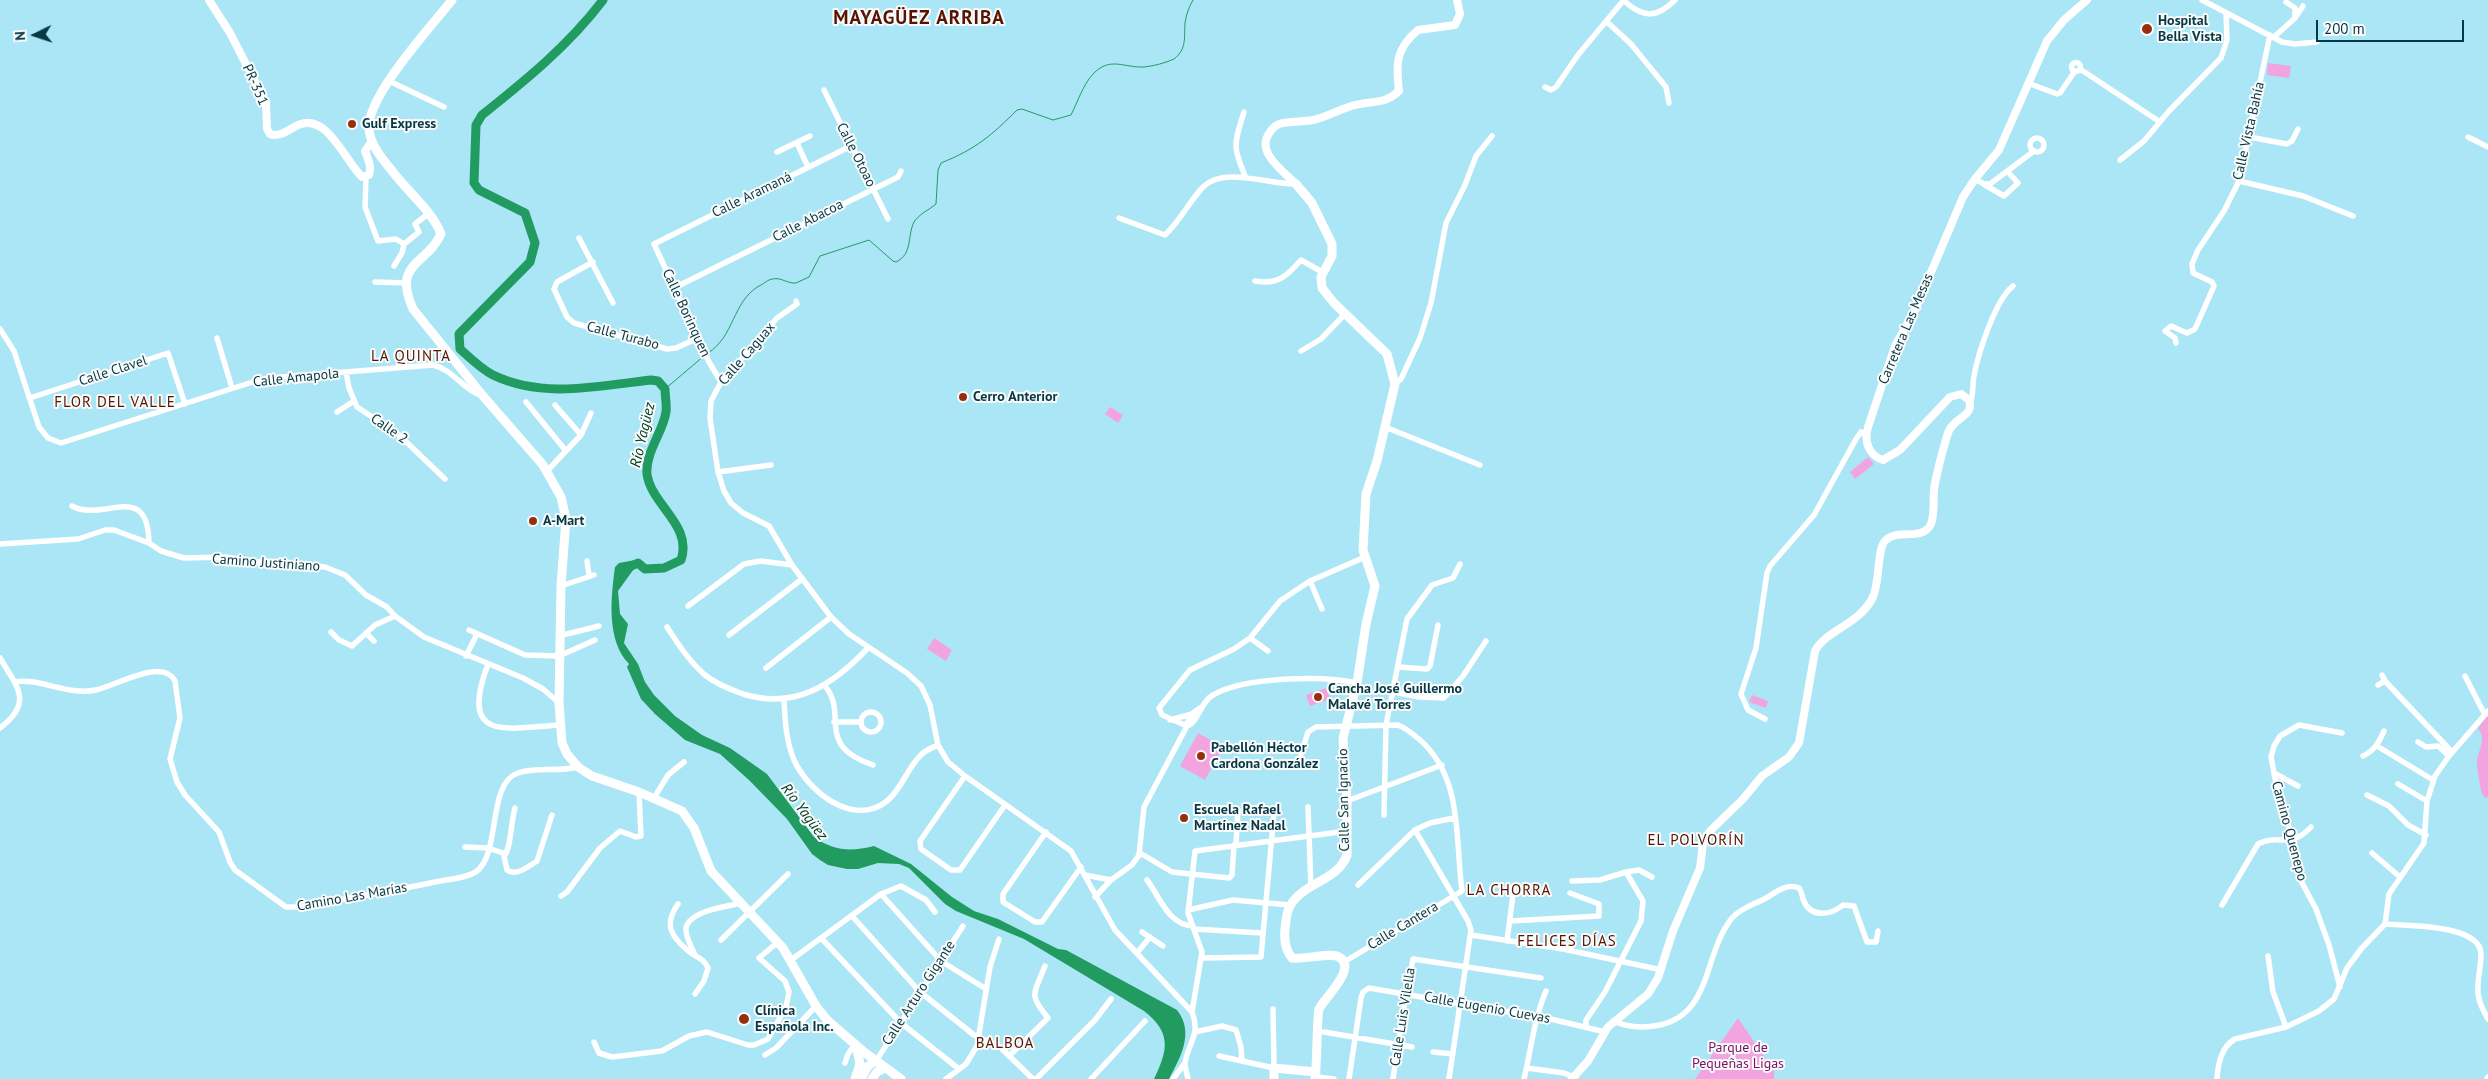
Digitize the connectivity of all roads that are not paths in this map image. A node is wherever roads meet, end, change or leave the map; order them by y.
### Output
1 (209, 0) edge
2 (452, 0) edge
3 (1457, 0) edge
4 (1676, 0) edge
5 (2087, 0) edge
6 (2202, 0) edge
7 (1623, 1) edge
8 (2286, 2) dead end
9 (2303, 6) dead end
10 (2226, 13) junction
11 (2295, 18) junction
12 (1606, 21) junction
13 (2272, 36) junction
14 (2317, 42) dead end
15 (389, 81) junction
16 (2028, 83) junction
17 (1544, 87) dead end
18 (824, 90) dead end
19 (1669, 104) dead end
20 (444, 107) dead end
21 (1244, 112) dead end
22 (2160, 122) junction
23 (2298, 129) dead end
24 (810, 136) dead end
25 (1492, 136) dead end
26 (2248, 137) junction
27 (2468, 137) dead end
28 (372, 141) junction
29 (797, 143) junction
30 (851, 146) junction
31 (2488, 147) edge
32 (2034, 151) dead end
33 (777, 152) dead end
34 (2120, 160) dead end
35 (808, 167) junction
36 (900, 171) dead end
37 (2008, 172) junction
38 (366, 177) junction
39 (1246, 178) junction
40 (1975, 179) junction
41 (2239, 181) junction
42 (1296, 184) junction
43 (1984, 184) junction
44 (873, 189) junction
45 (428, 214) junction
46 (2353, 216) dead end
47 (1119, 218) dead end
48 (888, 219) dead end
49 (579, 238) dead end
50 (404, 244) junction
51 (654, 244) joint
52 (593, 262) junction
53 (394, 266) dead end
54 (712, 269) junction
55 (1322, 272) junction
56 (716, 277) dead end
57 (1255, 281) dead end
58 (375, 282) dead end
59 (407, 283) junction
60 (2013, 286) dead end
61 (674, 288) junction
62 (796, 301) dead end
63 (613, 303) dead end
64 (1345, 314) junction
65 (0, 329) edge
66 (217, 338) dead end
67 (698, 338) junction
68 (2176, 343) dead end
69 (1301, 351) dead end
70 (346, 372) junction
71 (721, 382) junction
72 (1395, 384) junction
73 (232, 388) junction
74 (483, 396) junction
75 (30, 398) junction
76 (354, 401) junction
77 (526, 402) dead end
78 (1970, 403) junction
79 (185, 404) junction
80 (555, 405) dead end
81 (337, 412) dead end
82 (591, 413) dead end
83 (1384, 427) junction
84 (581, 435) junction
85 (1867, 436) junction
86 (566, 451) junction
87 (771, 465) dead end
88 (1480, 465) dead end
89 (547, 471) junction
90 (718, 472) junction
91 (445, 479) dead end
92 (72, 506) dead end
93 (149, 543) junction
94 (0, 544) edge
95 (1364, 557) junction
96 (587, 562) dead end
97 (1460, 564) dead end
98 (792, 565) junction
99 (802, 579) junction
100 (1310, 581) junction
101 (561, 586) junction
102 (688, 606) dead end
103 (1322, 609) dead end
104 (395, 616) junction
105 (831, 617) junction
106 (1438, 624) dead end
107 (599, 626) dead end
108 (667, 627) dead end
109 (468, 630) dead end
110 (331, 632) dead end
111 (366, 633) junction
112 (478, 634) junction
113 (729, 635) dead end
114 (559, 636) junction
115 (1250, 638) junction
116 (595, 640) dead end
117 (374, 641) dead end
118 (1486, 641) dead end
119 (868, 648) junction
120 (1268, 651) dead end
121 (466, 656) junction
122 (559, 656) junction
123 (0, 658) edge
124 (488, 664) junction
125 (1398, 667) junction
126 (766, 668) dead end
127 (2465, 676) dead end
128 (15, 682) junction
129 (1357, 683) junction
130 (824, 685) junction
131 (2378, 685) dead end
132 (1394, 692) junction
133 (784, 700) junction
134 (559, 703) junction
135 (1200, 708) junction
136 (2487, 713) edge
137 (1193, 714) junction
138 (1765, 719) dead end
139 (1170, 720) junction
140 (834, 722) junction
141 (861, 722) dead end
142 (559, 725) junction
143 (1386, 725) junction
144 (1187, 726) junction
145 (1345, 726) junction
146 (0, 728) edge
147 (2384, 730) dead end
148 (2342, 733) dead end
149 (2418, 742) dead end
150 (938, 745) junction
151 (2377, 746) junction
152 (1301, 754) dead end
153 (2450, 754) junction
154 (2363, 756) dead end
155 (684, 762) dead end
156 (873, 765) dead end
157 (1442, 765) junction
158 (578, 767) junction
159 (2274, 773) junction
160 (965, 776) junction
161 (2433, 780) junction
162 (2398, 784) dead end
163 (1384, 786) junction
164 (2298, 786) dead end
165 (639, 792) junction
166 (2367, 794) dead end
167 (654, 798) junction
168 (1347, 801) junction
169 (2427, 801) junction
170 (1005, 805) junction
171 (1308, 806) dead end
172 (515, 808) dead end
173 (1238, 810) dead end
174 (1274, 813) dead end
175 (552, 815) dead end
176 (1384, 815) dead end
177 (1454, 818) junction
178 (2311, 827) dead end
179 (1415, 830) junction
180 (1046, 832) junction
181 (1347, 832) junction
182 (2426, 835) junction
183 (1309, 836) junction
184 (1272, 840) junction
185 (2294, 840) junction
186 (1235, 845) junction
187 (465, 847) dead end
188 (488, 848) junction
189 (1140, 853) junction
190 (2372, 853) dead end
191 (504, 856) junction
192 (1081, 867) junction
193 (1626, 872) junction
194 (788, 874) dead end
195 (1085, 875) junction
196 (1192, 875) junction
197 (1652, 877) dead end
198 (2400, 877) junction
199 (1111, 880) junction
200 (1147, 880) dead end
201 (1572, 881) dead end
202 (1358, 885) dead end
203 (1514, 887) dead end
204 (1311, 888) junction
205 (1570, 893) dead end
206 (881, 894) junction
207 (561, 896) dead end
208 (1453, 896) junction
209 (1095, 897) junction
210 (1265, 902) junction
211 (742, 903) junction
212 (678, 904) dead end
213 (1290, 905) junction
214 (2222, 905) dead end
215 (1188, 910) junction
216 (752, 912) junction
217 (935, 912) dead end
218 (852, 916) junction
219 (1510, 921) junction
220 (2385, 924) junction
221 (963, 926) dead end
222 (1194, 928) junction
223 (1878, 931) dead end
224 (1142, 932) dead end
225 (1262, 933) junction
226 (1471, 935) junction
227 (822, 938) junction
228 (1150, 938) junction
229 (999, 939) dead end
230 (720, 940) dead end
231 (1507, 941) junction
232 (778, 942) junction
233 (1162, 946) dead end
234 (1137, 953) junction
235 (695, 955) junction
236 (2268, 956) dead end
237 (1202, 958) junction
238 (791, 960) junction
239 (1621, 960) junction
240 (941, 961) junction
241 (1344, 962) junction
242 (1045, 966) dead end
243 (1466, 966) junction
244 (1662, 970) junction
245 (1541, 978) dead end
246 (2340, 987) junction
247 (986, 989) junction
248 (1546, 991) dead end
249 (920, 992) junction
250 (695, 994) dead end
251 (1406, 994) junction
252 (1111, 999) dead end
253 (1460, 1003) junction
254 (816, 1006) junction
255 (1273, 1009) dead end
256 (1192, 1012) junction
257 (1537, 1018) junction
258 (2488, 1019) edge
259 (1144, 1021) dead end
260 (1613, 1021) junction
261 (900, 1023) junction
262 (1586, 1026) junction
263 (2286, 1027) junction
264 (1195, 1032) junction
265 (1324, 1032) dead end
266 (1605, 1032) junction
267 (979, 1037) junction
268 (1355, 1038) junction
269 (594, 1042) dead end
270 (855, 1044) junction
271 (1398, 1045) junction
272 (1412, 1048) dead end
273 (1433, 1052) dead end
274 (844, 1053) dead end
275 (1453, 1054) junction
276 (765, 1055) dead end
277 (1009, 1056) junction
278 (1218, 1056) dead end
279 (1242, 1061) junction
280 (845, 1063) dead end
281 (1185, 1063) junction
282 (874, 1065) junction
283 (885, 1068) junction
284 (1274, 1068) junction
285 (1527, 1068) junction
286 (959, 1070) junction
287 (1316, 1076) edge
288 (1573, 1078) edge
289 (855, 1079) edge
290 (861, 1079) edge
291 (868, 1079) edge
292 (872, 1079) edge
293 (901, 1079) edge
294 (946, 1079) edge
295 (1034, 1079) edge
296 (1091, 1079) edge
297 (1173, 1079) edge
298 (1188, 1079) edge
299 (1274, 1079) edge
300 (1334, 1079) edge
301 (1349, 1079) edge
302 (1393, 1079) edge
303 (1449, 1079) edge
304 (1524, 1079) edge
305 (2216, 1079) edge

1 - 38 street, PR-351 / PR-351
2 - 15 main road
3 - 42 street
4 - 7 street
5 - 16 street, Carretera Las Mesas
6 - 10 street
7 - 12 street
8 - 11 street
9 - 11 street
10 - 13 street
10 - 22 street
11 - 13 street
12 - 17 street
12 - 19 street
13 - 14 street
13 - 26 street, Calle Vista Bahía
15 - 20 street
15 - 28 main road
16 - 22 street
16 - 40 street, Carretera Las Mesas
18 - 30 street, Calle Otoao
21 - 39 street
22 - 34 street
23 - 26 street
24 - 29 street
25 - 72 street
26 - 41 street, Calle Vista Bahía
27 - 31 street
28 - 38 street
28 - 45 main road
29 - 33 street
29 - 35 street
30 - 35 street, Calle Aramaná
30 - 44 street, Calle Otoao
32 - 37 street
35 - 51 street, Calle Aramaná
36 - 44 street, Calle Abacoa
37 - 43 street
37 - 43 street
38 - 50 street
39 - 42 street
39 - 47 street
40 - 43 street
40 - 85 street, Carretera Las Mesas
41 - 46 street
41 - 68 street, Calle Vista Bahía
42 - 55 main road
44 - 48 street, Calle Otoao
44 - 54 street, Calle Abacoa
45 - 50 street
45 - 59 main road
49 - 52 street, Calle Turabo
50 - 53 street
51 - 61 street, Calle Borinquen
52 - 63 street, Calle Turabo
52 - 67 street, Calle Turabo
54 - 56 street
54 - 61 street, Calle Abacoa
55 - 57 street
55 - 64 main road
58 - 59 street
59 - 74 main road
60 - 78 street
61 - 67 street, Calle Borinquen
62 - 71 street, Calle Caguax
64 - 69 street
64 - 72 main road
65 - 75 street, Calle Amapola
66 - 73 street
67 - 71 street, Calle Borinquen
70 - 73 street, Calle Amapola
70 - 74 street, Calle Amapola
70 - 76 street
71 - 90 street, Calle Caguax
72 - 83 main road
73 - 79 street, Calle Amapola
74 - 89 main road
75 - 79 street, Calle Amapola
75 - 79 street, Calle Clavel
76 - 81 street
76 - 91 street, Calle 2
77 - 86 street
78 - 85 street
78 - 244 street
80 - 84 street
82 - 84 street
83 - 88 street
83 - 95 main road
84 - 86 street
85 - 138 street
86 - 89 street
87 - 90 street
89 - 101 main road
90 - 98 street, Calle Caguax
92 - 93 street
93 - 94 street, Camino Justiniano
93 - 104 street, Camino Justiniano
95 - 100 street
95 - 129 main road, Calle San Ignacio
96 - 101 street
97 - 125 street
98 - 99 street, Calle Caguax
98 - 102 street
99 - 105 street, Calle Caguax
99 - 113 street
100 - 103 street
100 - 115 street
101 - 114 main road
104 - 111 street
104 - 121 street, Camino Justiniano
105 - 119 street, Calle Caguax
105 - 126 street
106 - 125 street
107 - 114 street
108 - 133 street
109 - 112 street
110 - 111 street
111 - 117 street
112 - 121 street
112 - 122 street
114 - 122 main road
115 - 120 street
115 - 139 street
116 - 122 street
118 - 132 street
119 - 130 street
119 - 150 street
121 - 124 street, Camino Justiniano
122 - 134 main road
123 - 128 street
124 - 134 street, Camino Justiniano
124 - 142 street
125 - 132 street
127 - 136 street
128 - 146 street
128 - 188 street, Camino Las Marías
129 - 135 street
129 - 145 main road, Calle San Ignacio
130 - 133 street
130 - 140 street
131 - 153 street
132 - 143 street
133 - 150 street
134 - 142 main road
135 - 137 street
135 - 144 street
136 - 153 street
137 - 139 street
137 - 144 street
139 - 144 street
140 - 141 street
140 - 156 street
142 - 158 main road
143 - 145 street
143 - 157 street
143 - 163 street
144 - 189 street
145 - 152 street
145 - 168 main road, Calle San Ignacio
147 - 151 street
148 - 159 street, Camino Quenepo
149 - 153 street
150 - 160 street
151 - 154 street
151 - 161 street
153 - 161 street
155 - 167 street
157 - 163 street
157 - 177 street
158 - 165 main road
158 - 188 street, Camino Las Marías
159 - 164 street
159 - 185 street, Camino Quenepo
160 - 170 street
160 - 170 street
161 - 169 street
162 - 169 street
163 - 168 street
163 - 176 street
165 - 167 main road
165 - 207 street
166 - 182 street
167 - 211 main road
168 - 181 main road, Calle San Ignacio
169 - 182 street
170 - 180 street
171 - 183 street
172 - 191 street
173 - 186 street
174 - 184 street
175 - 191 street
177 - 179 street
177 - 208 street, Calle Cantera
178 - 185 street
179 - 202 street
179 - 208 street
180 - 192 street
180 - 192 street
181 - 183 street
181 - 204 main road, Calle San Ignacio
182 - 198 street
183 - 184 street
183 - 204 street
184 - 186 street
184 - 210 street
185 - 214 street
185 - 246 street, Camino Quenepo
186 - 196 street
186 - 196 street
187 - 188 street
188 - 191 street
189 - 196 street
189 - 199 street
190 - 198 street
192 - 195 street
193 - 197 street
193 - 201 street
193 - 239 street
194 - 216 street
195 - 199 street
195 - 209 street
196 - 215 street
198 - 220 street
199 - 209 street
200 - 222 street
203 - 219 street
204 - 213 main road, Calle San Ignacio
205 - 219 street
206 - 217 street
206 - 218 street
206 - 240 street
208 - 226 street
208 - 241 street, Calle Cantera
209 - 234 street
210 - 213 street
210 - 215 street
210 - 225 street
211 - 216 main road
211 - 235 street
212 - 235 street
213 - 241 main road
215 - 222 street
216 - 230 street
216 - 232 main road
218 - 227 street
218 - 249 street
219 - 231 street
220 - 246 street
220 - 258 street
221 - 240 street, Calle Arturo Gigante
222 - 225 street
222 - 237 street
223 - 260 street
224 - 228 street
225 - 237 street
226 - 231 street
226 - 243 street
227 - 238 street
227 - 261 street
228 - 233 street
228 - 234 street
229 - 247 street
231 - 239 street
232 - 238 main road
232 - 269 street
234 - 256 street
235 - 250 street
236 - 263 street
237 - 256 street
238 - 254 main road
239 - 244 street
239 - 262 street
240 - 247 street
240 - 249 street, Calle Arturo Gigante
241 - 287 main road
242 - 277 street
243 - 245 street
243 - 251 street, Calle Luis Vilella
243 - 253 street
244 - 260 street
246 - 263 street
247 - 267 street
248 - 257 street
249 - 261 street, Calle Arturo Gigante
249 - 267 street
251 - 253 street, Calle Eugenio Cuevas
251 - 268 street, Calle Eugenio Cuevas
251 - 271 street, Calle Luis Vilella
252 - 295 street
253 - 257 street, Calle Eugenio Cuevas
253 - 275 street
254 - 270 main road
254 - 276 street
255 - 284 street
256 - 264 street
257 - 262 street, Calle Eugenio Cuevas
257 - 285 street
259 - 296 street
260 - 266 street
261 - 282 street, Calle Arturo Gigante
261 - 286 street
262 - 266 street, Calle Eugenio Cuevas
263 - 305 street
264 - 279 street
264 - 281 street
265 - 268 street
266 - 288 street
267 - 277 street
267 - 286 street
268 - 271 street
268 - 301 street
270 - 274 street
270 - 280 street
270 - 282 main road
270 - 289 main road
271 - 272 street
271 - 302 street, Calle Luis Vilella
273 - 275 street
275 - 303 street
277 - 295 street
278 - 279 street
279 - 284 street
281 - 297 street
281 - 298 street
282 - 283 main road
282 - 290 main road
282 - 291 main road
283 - 292 main road
283 - 293 main road
284 - 287 main road
284 - 299 main road
285 - 288 street
285 - 304 street
286 - 294 street
287 - 300 street

